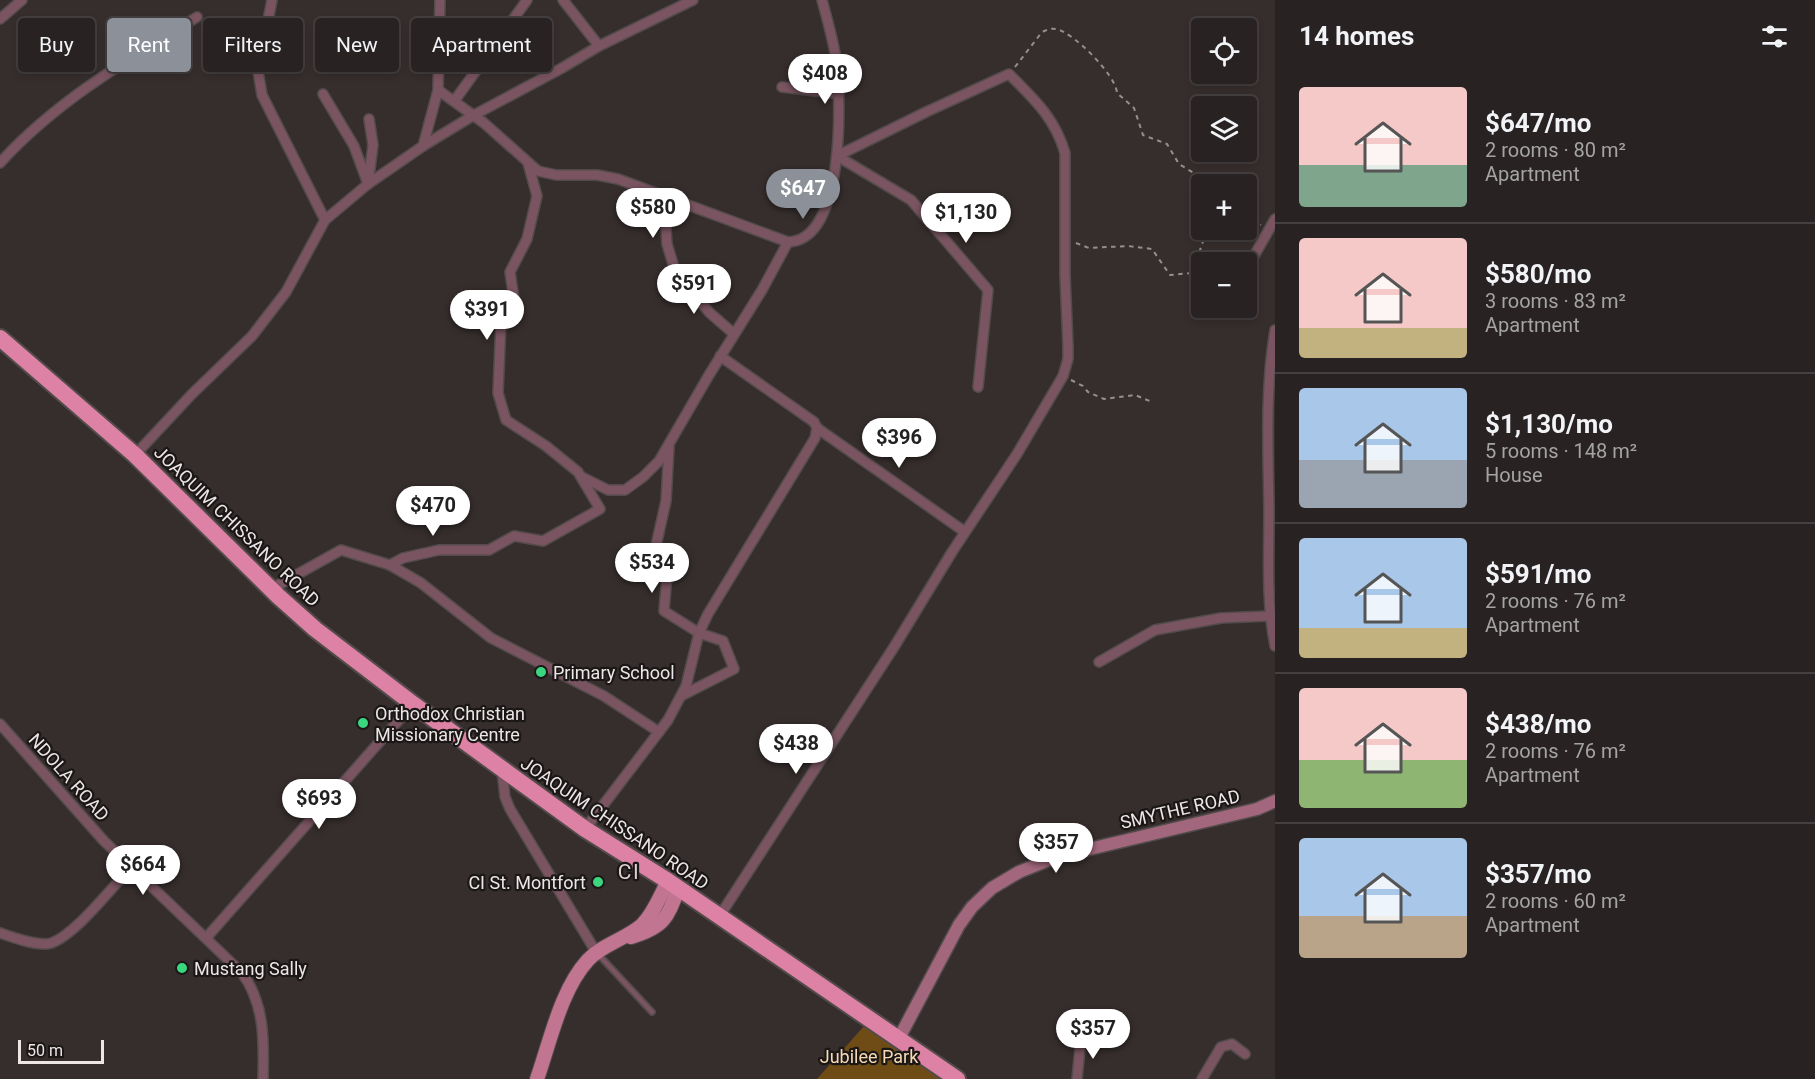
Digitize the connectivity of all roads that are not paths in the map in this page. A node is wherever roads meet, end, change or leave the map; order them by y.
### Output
1 (22, 0) edge
2 (272, 0) edge
3 (440, 0) edge
4 (527, 0) edge
5 (563, 0) edge
6 (693, 0) edge
7 (822, 0) edge
8 (197, 17) dead end
9 (0, 19) edge
10 (599, 46) junction
11 (782, 87) dead end
12 (438, 90) junction
13 (323, 94) dead end
14 (839, 94) junction
15 (455, 100) junction
16 (474, 115) junction
17 (369, 119) dead end
18 (423, 147) junction
19 (837, 156) junction
20 (0, 163) edge
21 (528, 164) junction
22 (368, 184) junction
23 (663, 195) junction
24 (1275, 219) edge
25 (325, 220) junction
26 (788, 242) junction
27 (1256, 252) edge
28 (1275, 330) edge
29 (734, 334) junction
30 (0, 338) edge
31 (720, 356) junction
32 (978, 387) dead end
33 (817, 428) junction
34 (669, 445) junction
35 (135, 455) junction
36 (582, 477) junction
37 (965, 532) junction
38 (390, 565) junction
39 (271, 589) junction
40 (1269, 616) junction
41 (699, 633) junction
42 (1275, 646) edge
43 (1099, 662) dead end
44 (681, 696) junction
45 (413, 704) junction
46 (0, 724) edge
47 (659, 732) junction
48 (502, 770) junction
49 (1275, 801) edge
50 (585, 829) junction
51 (131, 867) junction
52 (673, 884) junction
53 (719, 917) junction
54 (0, 933) edge
55 (206, 938) junction
56 (596, 952) junction
57 (652, 1012) dead end
58 (1081, 1038) dead end
59 (898, 1040) junction
60 (1245, 1054) dead end
61 (263, 1079) edge
62 (537, 1079) edge
63 (957, 1079) edge
64 (1077, 1079) edge
65 (1202, 1079) edge

1 - 9 street
2 - 25 street
3 - 12 street
4 - 15 street
5 - 10 street
6 - 10 street
7 - 14 street
8 - 20 street
10 - 16 street
11 - 14 street
12 - 15 street
12 - 18 street
13 - 22 street
14 - 19 street
15 - 16 street
16 - 18 street
16 - 21 street
17 - 22 street
18 - 22 street
19 - 26 street
19 - 32 street
19 - 37 street
21 - 23 street
21 - 36 street
22 - 25 street
23 - 26 street
23 - 29 street
24 - 27 street
25 - 35 street
26 - 29 street
28 - 40 street
29 - 31 street
30 - 35 highway, JOAQUIM CHISSANO ROAD
31 - 33 street
31 - 34 street
33 - 37 street
33 - 41 street
34 - 36 street
34 - 41 street
35 - 39 highway, JOAQUIM CHISSANO ROAD
36 - 38 street
37 - 53 street
38 - 39 street
38 - 47 street
39 - 45 highway, JOAQUIM CHISSANO ROAD
40 - 42 street
40 - 43 street
41 - 44 street
41 - 44 street
44 - 47 street
45 - 48 highway, JOAQUIM CHISSANO ROAD
45 - 55 street
46 - 51 street, NDOLA ROAD
47 - 50 street
48 - 50 highway, JOAQUIM CHISSANO ROAD
48 - 56 street
49 - 59 street, SMYTHE ROAD
50 - 52 highway, JOAQUIM CHISSANO ROAD
51 - 54 street
51 - 55 street, NDOLA ROAD
52 - 53 highway, JOAQUIM CHISSANO ROAD
52 - 56 main road
53 - 59 highway, JOAQUIM CHISSANO ROAD
55 - 61 street, NDOLA ROAD
56 - 57 lane
56 - 62 main road
58 - 64 street
59 - 63 highway, JOAQUIM CHISSANO ROAD
60 - 65 street

